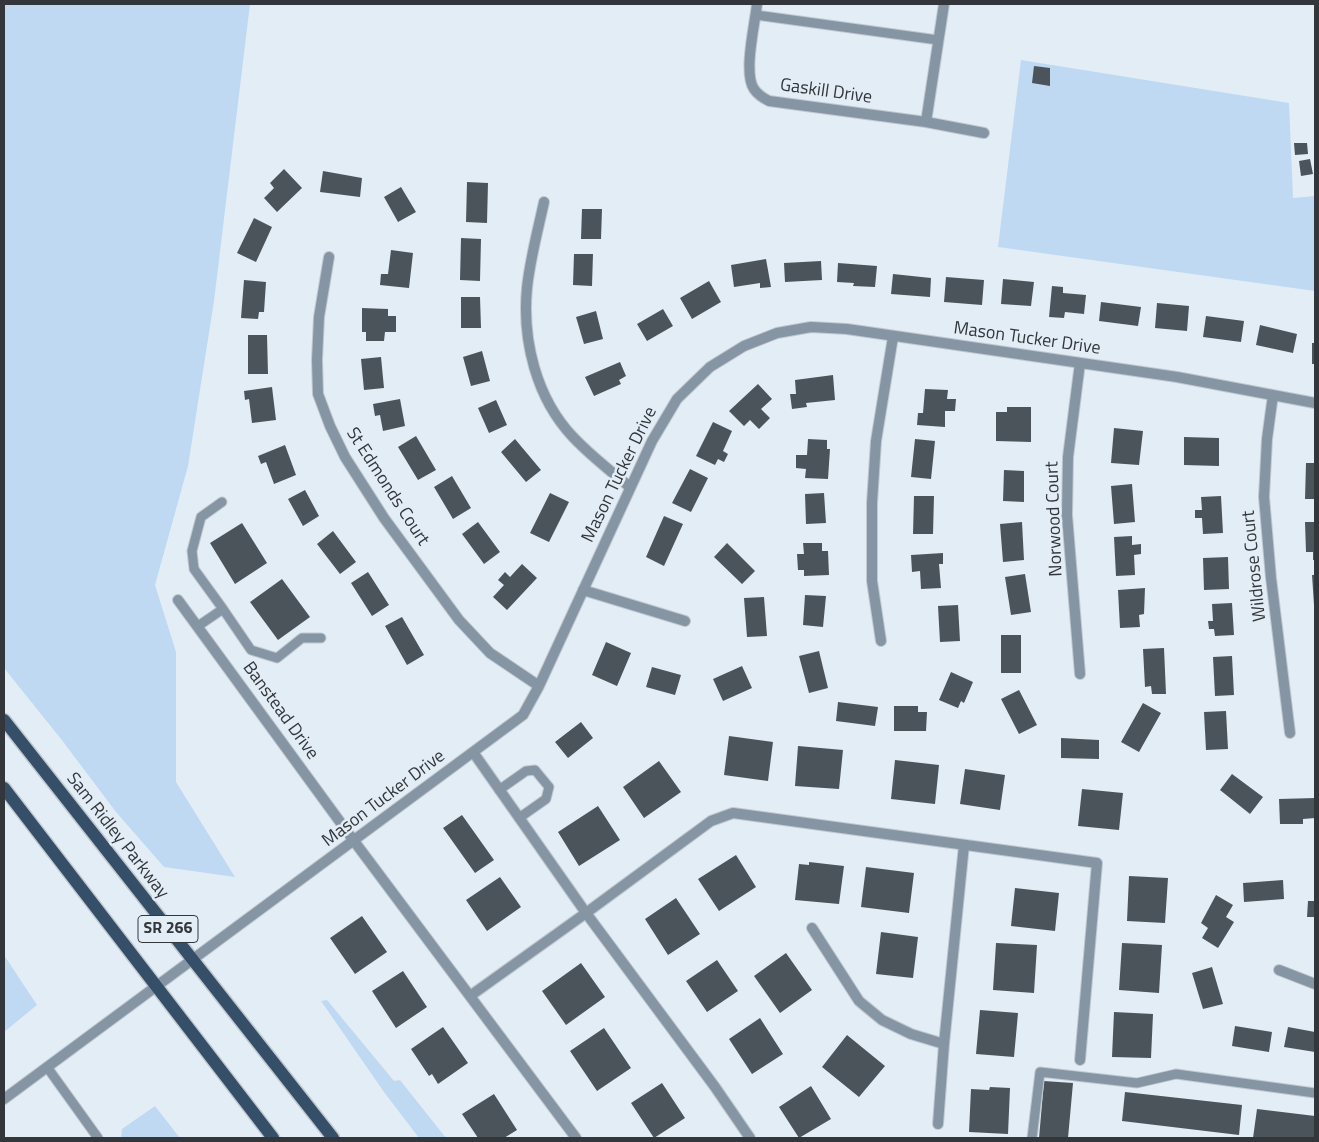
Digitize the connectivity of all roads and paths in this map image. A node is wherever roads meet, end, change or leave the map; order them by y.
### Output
1 (758, 4) edge
2 (944, 4) edge
3 (756, 15) junction
4 (938, 40) junction
5 (926, 122) junction
6 (984, 133) dead end
7 (544, 202) dead end
8 (329, 257) dead end
9 (893, 337) junction
10 (1080, 363) junction
11 (1273, 395) junction
12 (1315, 403) edge
13 (630, 487) junction
14 (222, 502) dead end
15 (583, 590) junction
16 (178, 600) dead end
17 (223, 610) junction
18 (685, 621) dead end
19 (198, 626) junction
20 (321, 638) dead end
21 (881, 641) dead end
22 (1080, 674) dead end
23 (539, 686) junction
24 (4, 720) edge
25 (1290, 733) dead end
26 (473, 752) junction
27 (4, 788) edge
28 (500, 790) junction
29 (519, 818) junction
30 (354, 841) junction
31 (964, 845) junction
32 (586, 913) junction
33 (812, 928) dead end
34 (192, 959) junction
35 (1279, 970) dead end
36 (1315, 984) edge
37 (156, 986) junction
38 (470, 996) junction
39 (944, 1044) junction
40 (1080, 1060) dead end
41 (47, 1067) junction
42 (1315, 1093) edge
43 (4, 1099) edge
44 (938, 1124) dead end
45 (98, 1138) edge
46 (274, 1138) edge
47 (333, 1138) edge
48 (576, 1138) edge
49 (750, 1138) edge
50 (1032, 1138) edge

1 - 3 street, Gaskill Drive
2 - 4 street
3 - 4 lane
3 - 5 street, Gaskill Drive
4 - 5 street
5 - 6 street, Gaskill Drive
7 - 13 street
8 - 23 street, St Edmonds Court
9 - 10 street, Mason Tucker Drive
9 - 13 street, Mason Tucker Drive
9 - 21 street
10 - 11 street, Mason Tucker Drive
10 - 22 street, Norwood Court
11 - 12 street, Mason Tucker Drive
11 - 25 street, Wildrose Court
13 - 15 street, Mason Tucker Drive
14 - 17 lane
15 - 18 street
15 - 23 street, Mason Tucker Drive
16 - 19 street, Banstead Drive
17 - 19 lane
17 - 20 lane
19 - 30 street, Banstead Drive
23 - 26 street, Mason Tucker Drive
24 - 34 main road, Sam Ridley Parkway / SR 266
26 - 28 street
26 - 30 street, Mason Tucker Drive
27 - 37 main road, SR 266
28 - 29 street
28 - 29 lane
29 - 32 street
30 - 34 street, Mason Tucker Drive
30 - 38 street, Banstead Drive
31 - 32 street
31 - 39 street
31 - 40 street
32 - 38 street
32 - 49 street
33 - 39 street
34 - 37 street, Mason Tucker Drive
34 - 47 main road, Sam Ridley Parkway / SR 266
35 - 36 street
37 - 41 street, Mason Tucker Drive
37 - 46 main road, SR 266
38 - 48 street, Banstead Drive
39 - 44 street
41 - 43 street, Mason Tucker Drive
41 - 45 lane
42 - 50 lane

